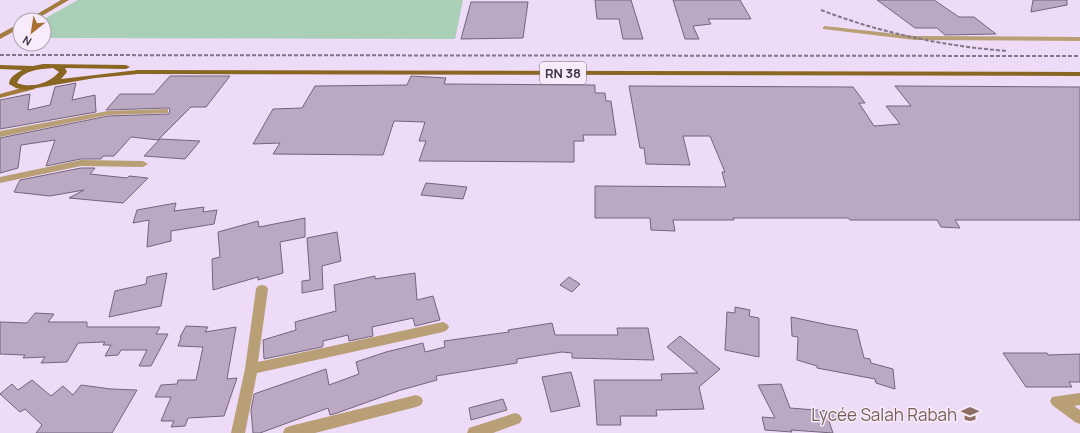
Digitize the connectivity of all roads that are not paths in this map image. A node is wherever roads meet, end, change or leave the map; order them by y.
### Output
1 (66, 0) edge
2 (44, 12) edge
3 (826, 28) dead end
4 (12, 29) edge
5 (0, 36) edge
6 (1080, 39) edge
7 (58, 66) junction
8 (0, 67) edge
9 (34, 68) junction
10 (315, 70) junction
11 (1080, 70) edge
12 (0, 73) edge
13 (1080, 74) edge
14 (13, 82) junction
15 (48, 83) junction
16 (32, 87) junction
17 (0, 92) edge
18 (0, 96) edge
19 (164, 111) dead end
20 (0, 134) edge
21 (143, 164) dead end
22 (0, 180) edge
23 (262, 289) dead end
24 (443, 327) dead end
25 (251, 370) junction
26 (1080, 399) edge
27 (416, 401) dead end
28 (1080, 418) edge
29 (514, 419) dead end
30 (238, 433) edge
31 (290, 433) edge
32 (474, 433) edge

1 - 2 main road
3 - 6 street
4 - 5 main road
7 - 9 main road, RN 38
7 - 10 main road, RN 38
7 - 15 main road, RN 38
8 - 9 main road, RN 38
9 - 14 main road, RN 38
10 - 11 main road, RN 38
10 - 13 main road, RN 38
10 - 15 main road, RN 38
12 - 14 main road, RN 38
14 - 16 main road, RN 38
14 - 17 main road
15 - 16 main road, RN 38
16 - 18 main road
19 - 20 street
21 - 22 street
23 - 25 street
24 - 25 street
25 - 30 street
26 - 28 street
27 - 31 street
29 - 32 street

